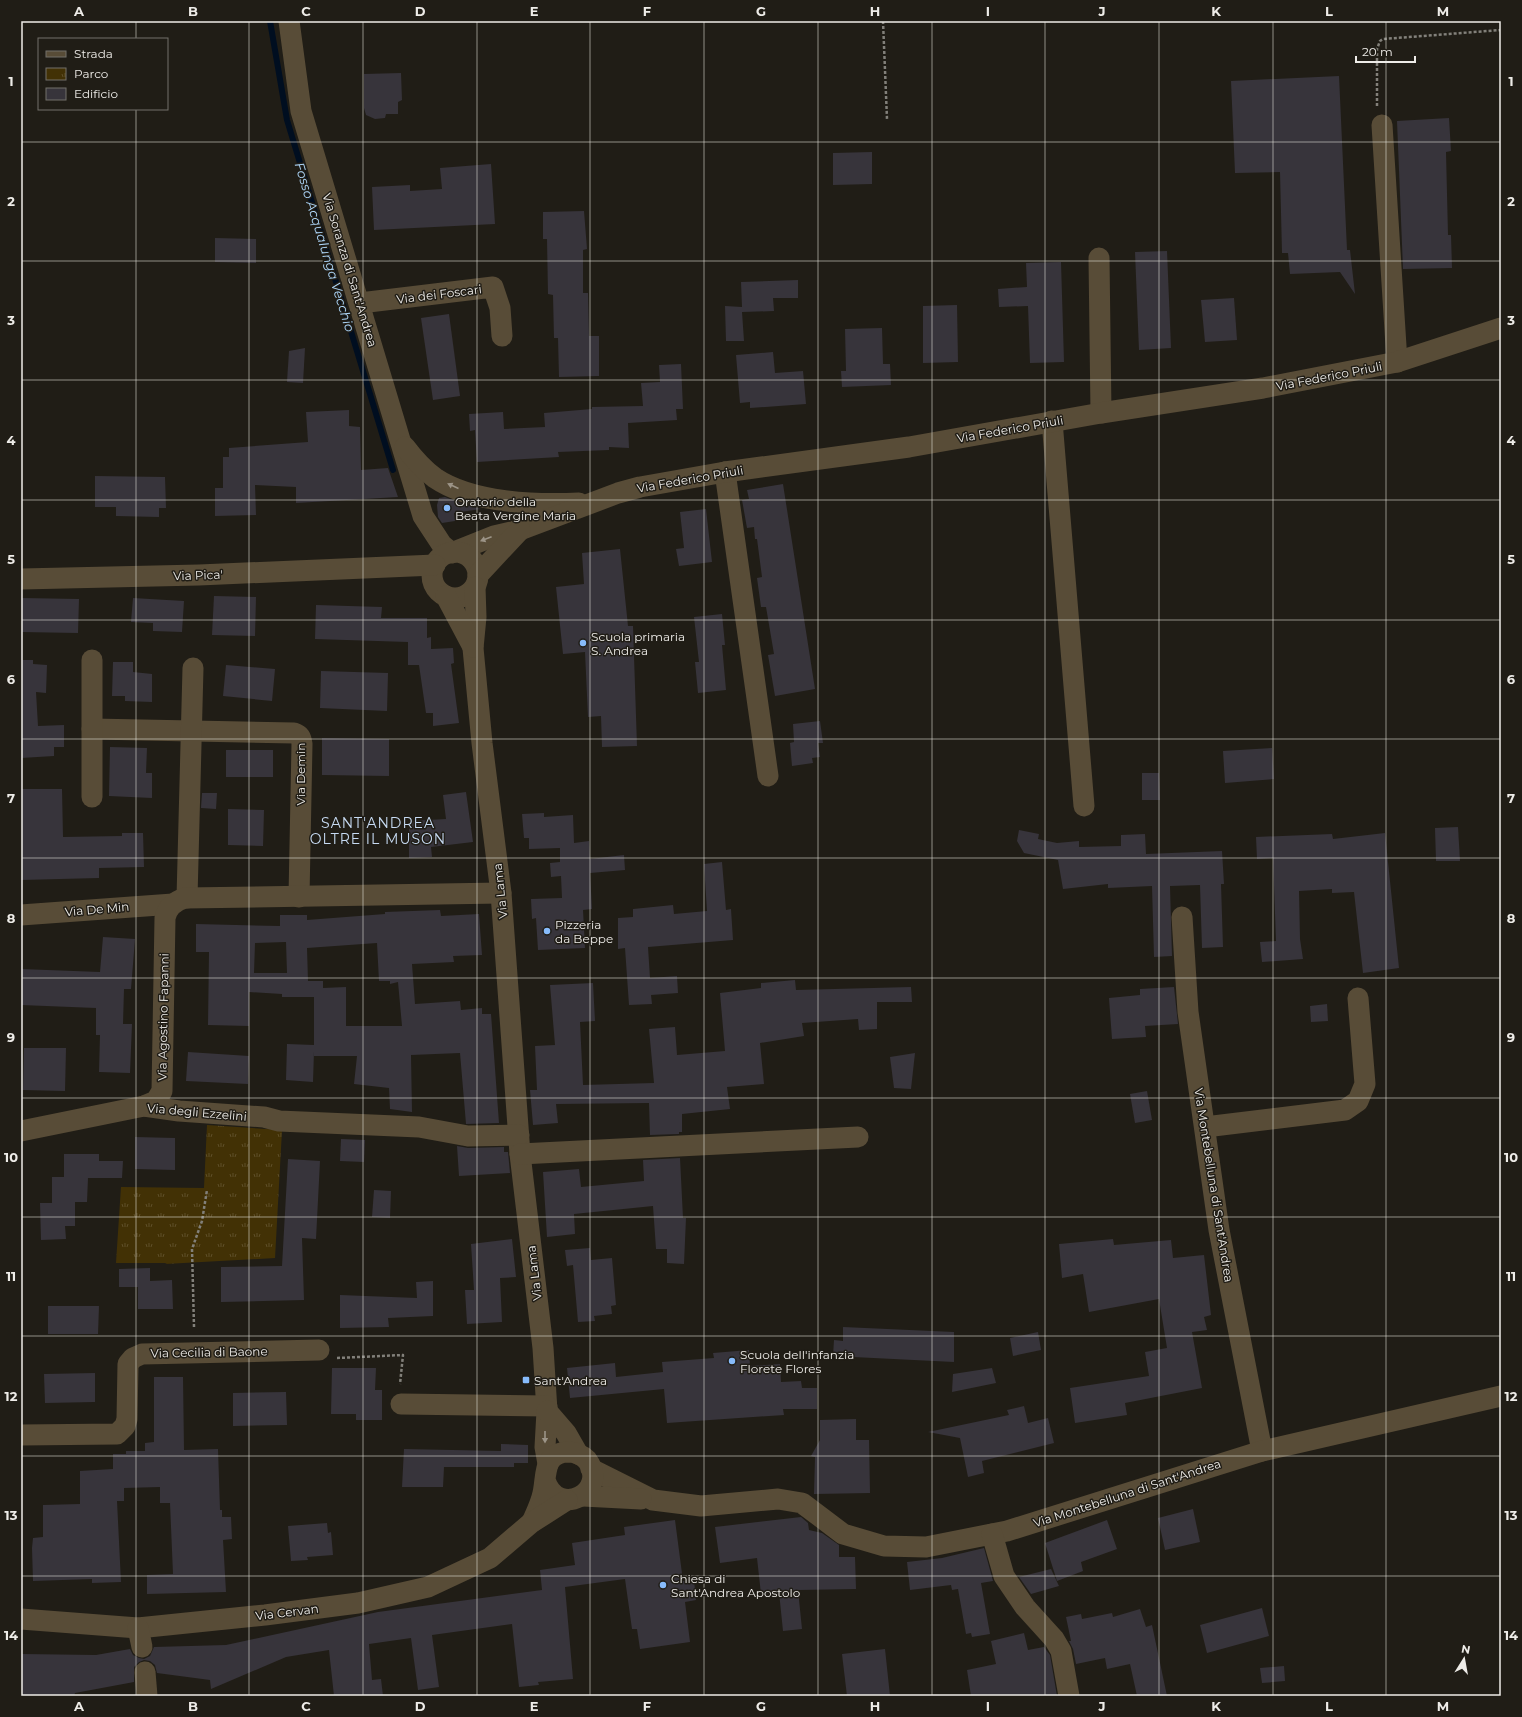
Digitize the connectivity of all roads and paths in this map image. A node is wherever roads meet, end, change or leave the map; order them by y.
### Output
1 (289, 21) edge
2 (883, 21) edge
3 (1501, 30) edge
4 (887, 119) dead end
5 (1382, 125) joint
6 (1099, 258) dead end
7 (360, 303) junction
8 (1501, 328) edge
9 (502, 336) dead end
10 (1397, 362) junction
11 (1101, 412) junction
12 (1052, 421) junction
13 (400, 440) junction
14 (725, 472) junction
15 (601, 500) junction
16 (520, 530) junction
17 (445, 558) junction
18 (375, 569) junction
19 (21, 579) edge
20 (477, 581) junction
21 (440, 591) junction
22 (473, 648) junction
23 (92, 660) dead end
24 (194, 668) dead end
25 (92, 729) junction
26 (192, 732) junction
27 (768, 776) dead end
28 (92, 797) dead end
29 (1084, 806) dead end
30 (501, 893) junction
31 (299, 896) junction
32 (175, 907) junction
33 (21, 915) edge
34 (1182, 917) dead end
35 (1358, 998) dead end
36 (144, 1106) junction
37 (1205, 1127) junction
38 (21, 1131) edge
39 (858, 1137) dead end
40 (520, 1145) junction
41 (207, 1190) dead end
42 (194, 1327) dead end
43 (325, 1354) joint
44 (1501, 1396) edge
45 (401, 1404) joint
46 (547, 1408) junction
47 (21, 1435) edge
48 (1262, 1451) junction
49 (585, 1461) junction
50 (546, 1472) junction
51 (575, 1498) junction
52 (646, 1498) junction
53 (532, 1522) junction
54 (992, 1534) junction
55 (21, 1619) edge
56 (144, 1672) dead end
57 (147, 1696) edge
58 (1070, 1696) edge

1 - 7 street, Via Soranza di Sant'Andrea
2 - 4 path
3 - 5 path
5 - 10 street
6 - 11 street
7 - 9 street, Via dei Foscari
7 - 13 street, Via Soranza di Sant'Andrea
8 - 10 street, Via Federico Priuli
10 - 11 street, Via Federico Priuli
11 - 12 street, Via Federico Priuli
12 - 14 street, Via Federico Priuli
12 - 29 street
15 -> 13 street
13 - 17 street, Via Soranza di Sant'Andrea
14 - 15 street, Via Federico Priuli
14 - 27 street
15 - 16 street, Via Federico Priuli
16 -> 17 street, Via Federico Priuli
16 - 20 street, Via Federico Priuli
17 - 18 street, Via Pica'
17 - 20 street
17 - 21 street
18 - 19 street, Via Pica'
18 - 21 street, Via Pica'
20 - 21 street
20 - 22 street, Via Lama
21 - 22 street, Via Lama
22 - 30 street, Via Lama
23 - 25 street
24 - 26 street, Via Agostino Fapanni
25 - 26 street
25 - 28 street
26 - 31 street, Via Demin
26 - 32 street, Via Agostino Fapanni
30 - 31 street
30 - 40 street, Via Lama
31 - 32 street
32 - 33 street, Via De Min
32 - 36 street, Via Agostino Fapanni
34 - 37 street, Via Montebelluna di Sant'Andrea
35 - 37 street
36 - 38 street, Via degli Ezzelini
36 - 40 street, Via degli Ezzelini
37 - 48 street, Via Montebelluna di Sant'Andrea
39 - 40 street
40 - 46 street, Via Lama
41 - 42 path
43 - 45 path
43 - 47 street, Via Cecilia di Baone
44 - 48 street, Via Montebelluna di Sant'Andrea
45 - 46 street
46 - 49 street
46 -> 50 street, Via Lama
48 - 54 street, Via Montebelluna di Sant'Andrea
49 - 50 street
49 - 51 street
49 - 52 street
50 - 51 street
50 - 53 street
51 - 52 street
51 - 53 street, Via Cervan
52 - 54 street, Via Montebelluna di Sant'Andrea
53 - 55 street, Via Cervan
54 - 58 street
56 - 57 street

